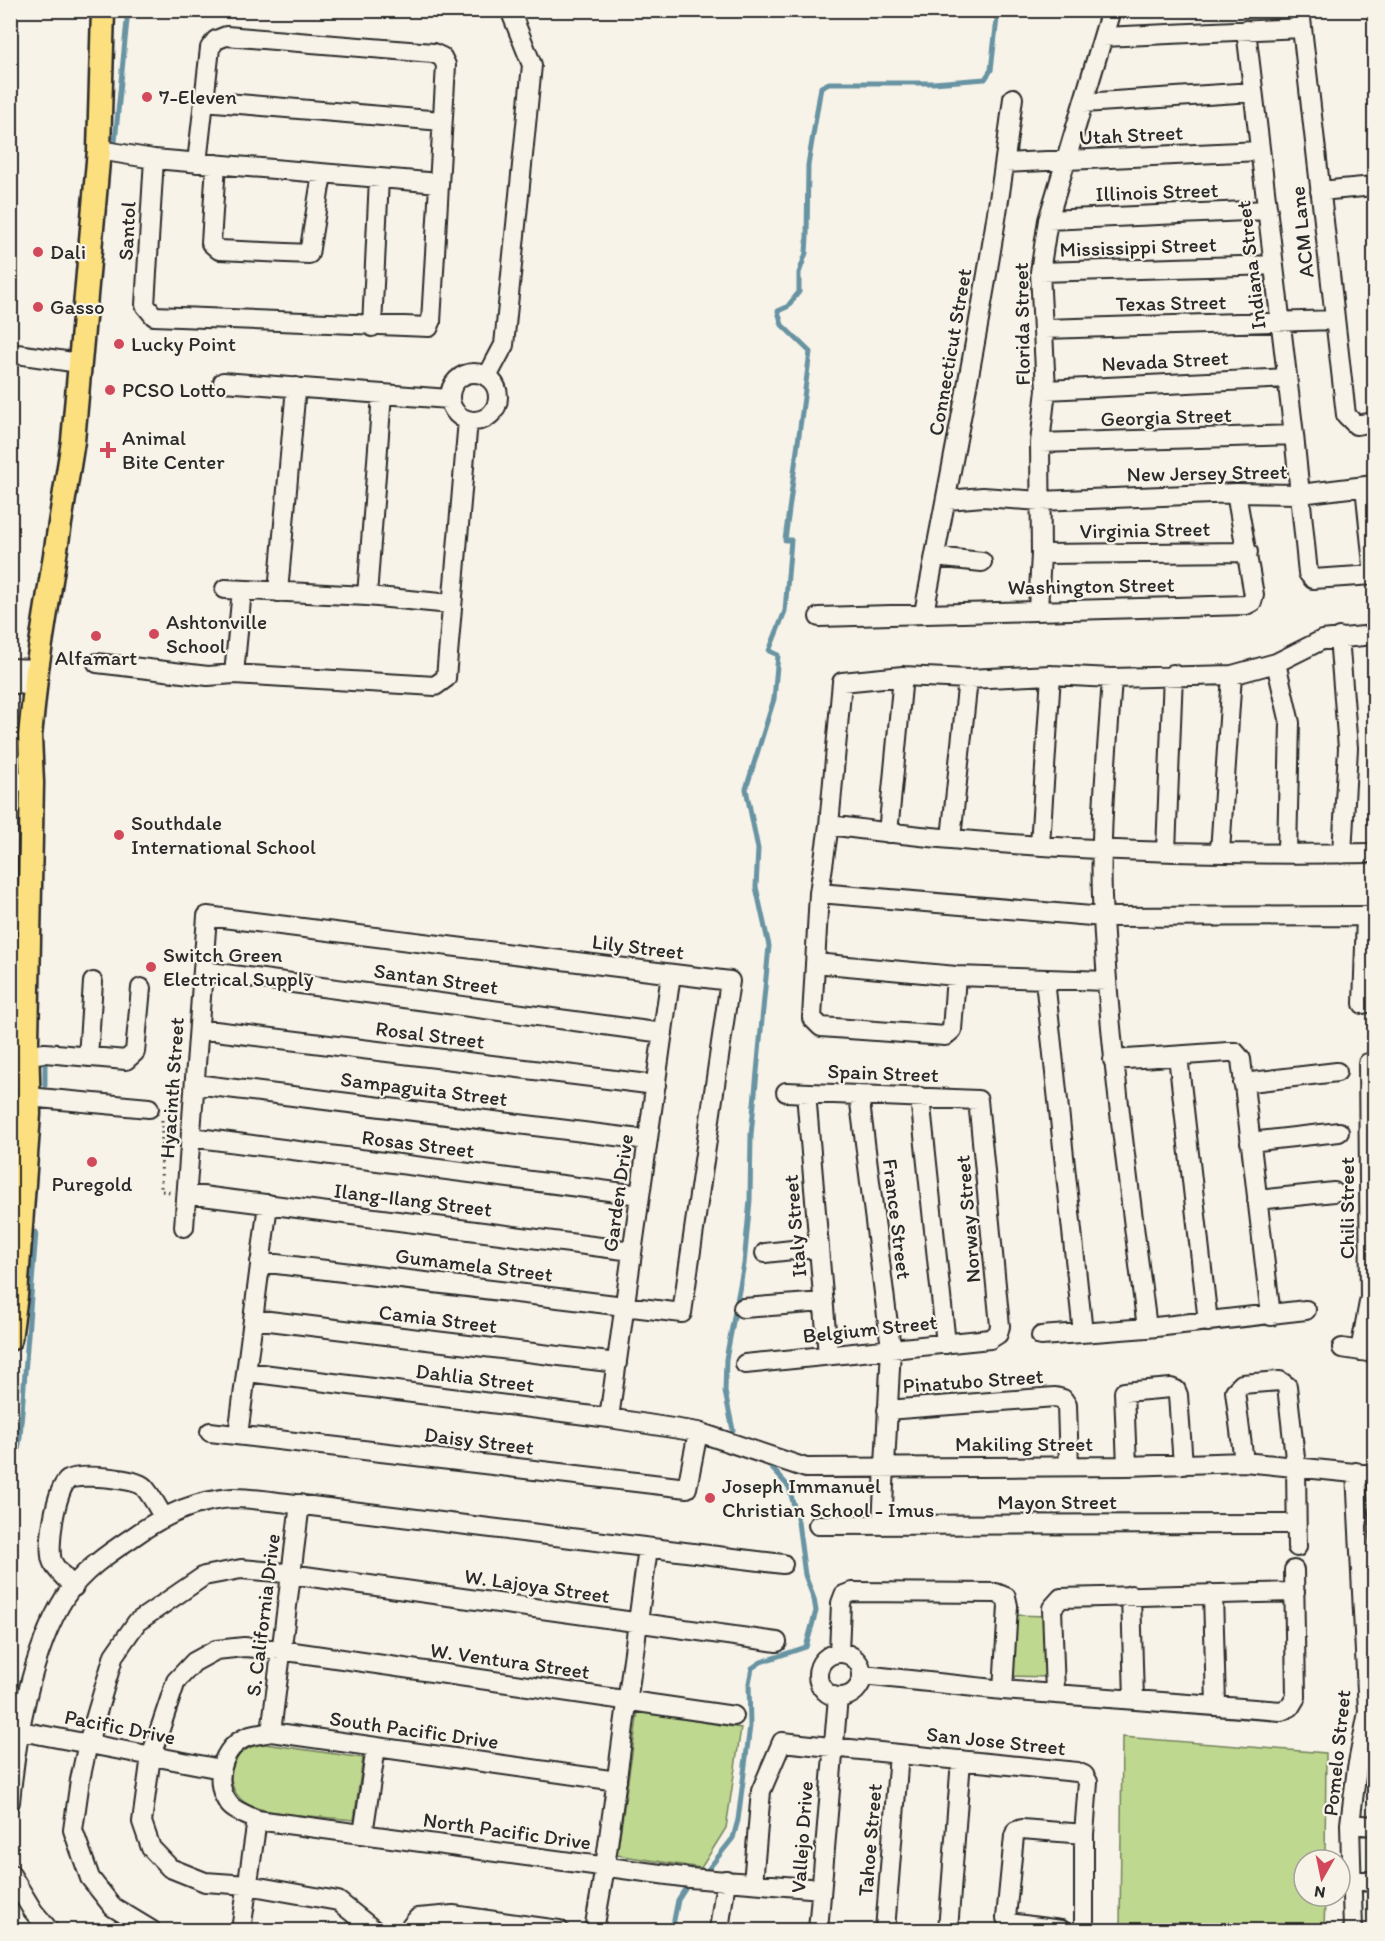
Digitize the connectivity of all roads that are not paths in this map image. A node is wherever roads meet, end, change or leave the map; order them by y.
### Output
1 (103, 10) edge
2 (510, 10) edge
3 (1111, 10) edge
4 (1301, 19) edge
5 (1246, 30) junction
6 (1103, 37) junction
7 (1253, 92) junction
8 (1013, 98) dead end
9 (203, 101) junction
10 (1083, 103) junction
11 (442, 121) junction
12 (99, 150) junction
13 (1260, 151) junction
14 (154, 159) junction
15 (1066, 161) junction
16 (196, 163) junction
17 (216, 164) junction
18 (1005, 164) junction
19 (322, 174) junction
20 (379, 178) junction
21 (439, 183) junction
22 (1374, 186) edge
23 (1320, 191) junction
24 (1268, 210) junction
25 (1048, 220) junction
26 (1274, 265) junction
27 (1040, 272) junction
28 (1335, 320) junction
29 (1281, 323) junction
30 (372, 327) junction
31 (1044, 329) junction
32 (10, 353) edge
33 (79, 363) junction
34 (487, 377) junction
35 (1287, 378) junction
36 (223, 382) dead end
37 (296, 387) junction
38 (1046, 390) junction
39 (382, 394) junction
40 (449, 399) junction
41 (468, 420) junction
42 (1374, 422) edge
43 (1294, 435) junction
44 (1040, 443) junction
45 (1370, 485) edge
46 (1236, 493) junction
47 (1300, 494) junction
48 (948, 500) junction
49 (1040, 501) junction
50 (1248, 552) junction
51 (1041, 554) junction
52 (934, 557) junction
53 (982, 562) dead end
54 (1374, 575) edge
55 (278, 592) junction
56 (367, 596) junction
57 (451, 604) junction
58 (1038, 610) junction
59 (924, 612) junction
60 (819, 617) dead end
61 (1374, 635) edge
62 (1339, 637) junction
63 (97, 663) dead end
64 (1276, 663) junction
65 (10, 668) edge
66 (234, 674) junction
67 (1173, 674) junction
68 (1051, 675) junction
69 (1232, 675) junction
70 (903, 676) junction
71 (36, 677) junction
72 (1112, 678) junction
73 (968, 679) junction
74 (10, 683) edge
75 (21, 782) edge
76 (829, 825) junction
77 (888, 833) junction
78 (951, 838) junction
79 (1040, 845) junction
80 (1102, 850) junction
81 (1166, 851) junction
82 (1220, 852) junction
83 (1287, 852) junction
84 (1374, 853) edge
85 (1342, 854) junction
86 (819, 893) junction
87 (207, 916) joint
88 (1370, 916) edge
89 (1102, 917) junction
90 (815, 963) junction
91 (203, 971) junction
92 (671, 974) junction
93 (956, 976) junction
94 (1046, 980) junction
95 (1107, 981) junction
96 (93, 982) dead end
97 (141, 988) dead end
98 (1369, 1003) edge
99 (199, 1029) junction
100 (663, 1033) junction
101 (21, 1046) edge
102 (1178, 1056) junction
103 (88, 1057) junction
104 (1113, 1060) junction
105 (1371, 1062) edge
106 (1337, 1072) dead end
107 (1243, 1083) junction
108 (195, 1084) junction
109 (656, 1085) junction
110 (786, 1092) dead end
111 (807, 1093) junction
112 (859, 1095) junction
113 (920, 1097) junction
114 (978, 1100) joint
115 (23, 1108) edge
116 (149, 1108) road end
117 (1339, 1132) dead end
118 (191, 1137) junction
119 (648, 1140) junction
120 (1250, 1142) junction
121 (1334, 1192) dead end
122 (187, 1194) junction
123 (640, 1195) junction
124 (1257, 1200) junction
125 (268, 1204) junction
126 (184, 1227) dead end
127 (819, 1246) junction
128 (632, 1251) junction
129 (765, 1253) dead end
130 (260, 1262) junction
131 (1372, 1298) edge
132 (824, 1302) junction
133 (625, 1306) junction
134 (743, 1308) dead end
135 (1306, 1310) dead end
136 (682, 1313) joint
137 (1271, 1316) junction
138 (253, 1319) junction
139 (1208, 1322) junction
140 (1147, 1328) junction
141 (1083, 1333) junction
142 (998, 1334) joint
143 (1041, 1336) dead end
144 (10, 1339) edge
145 (946, 1344) junction
146 (891, 1348) junction
147 (1342, 1348) dead end
148 (1367, 1352) edge
149 (828, 1355) junction
150 (617, 1363) junction
151 (745, 1364) dead end
152 (247, 1372) junction
153 (887, 1410) junction
154 (609, 1418) junction
155 (210, 1432) dead end
156 (698, 1432) junction
157 (238, 1435) junction
158 (1244, 1462) junction
159 (1183, 1465) junction
160 (1127, 1466) junction
161 (1069, 1467) junction
162 (1296, 1467) junction
163 (886, 1468) junction
164 (1356, 1472) junction
165 (1374, 1475) edge
166 (300, 1504) junction
167 (164, 1518) junction
168 (1296, 1524) junction
169 (818, 1525) dead end
170 (882, 1525) junction
171 (1367, 1542) edge
172 (1297, 1547) dead end
173 (648, 1548) junction
174 (783, 1564) dead end
175 (1294, 1570) dead end
176 (291, 1574) junction
177 (74, 1587) junction
178 (1294, 1592) junction
179 (1213, 1594) junction
180 (1131, 1595) junction
181 (1368, 1602) edge
182 (638, 1623) junction
183 (777, 1642) dead end
184 (280, 1650) junction
185 (839, 1653) junction
186 (1371, 1655) edge
187 (863, 1675) junction
188 (1003, 1690) junction
189 (1054, 1693) junction
190 (838, 1697) junction
191 (1134, 1699) junction
192 (628, 1701) junction
193 (1215, 1705) junction
194 (1371, 1713) edge
195 (734, 1716) dead end
196 (16, 1730) edge
197 (271, 1732) junction
198 (88, 1743) junction
199 (376, 1747) junction
200 (832, 1748) junction
201 (899, 1754) junction
202 (151, 1756) junction
203 (961, 1760) junction
204 (1366, 1768) edge
205 (220, 1769) junction
206 (617, 1781) junction
207 (10, 1802) edge
208 (257, 1820) junction
209 (1350, 1824) junction
210 (1374, 1826) edge
211 (363, 1834) junction
212 (1084, 1834) junction
213 (606, 1867) junction
214 (10, 1873) edge
215 (11, 1879) edge
216 (726, 1880) junction
217 (1353, 1880) junction
218 (1374, 1882) edge
219 (753, 1883) junction
220 (248, 1885) junction
221 (821, 1889) junction
222 (49, 1930) edge
223 (151, 1930) edge
224 (241, 1930) edge
225 (374, 1930) edge
226 (408, 1930) edge
227 (559, 1930) edge
228 (594, 1930) edge
229 (719, 1930) edge
230 (818, 1930) edge
231 (885, 1930) edge
232 (948, 1930) edge
233 (1061, 1930) edge
234 (1084, 1930) edge
235 (1353, 1930) edge

1 - 12 main road
2 - 34 street
3 - 6 street, Florida Street
4 - 5 street
4 - 23 street, ACM Lane
5 - 6 street
5 - 7 street, Indiana Street
6 - 10 street, Florida Street
7 - 10 street
7 - 13 street, Indiana Street
8 - 18 street, Connecticut Street
9 - 11 street
9 - 11 street
9 - 16 street
10 - 15 street, Florida Street
11 - 21 street
12 - 14 street
12 - 33 main road
13 - 15 street, Utah Street
13 - 24 street, Indiana Street
14 - 16 street
14 - 30 street, Santol
15 - 18 street, Utah Street
15 - 25 street, Florida Street
16 - 17 street
17 - 19 street
17 - 19 street
18 - 48 street, Connecticut Street
19 - 20 street
20 - 21 street
20 - 30 street
21 - 30 street
22 - 23 street
23 - 28 street, ACM Lane
24 - 25 street, Illinois Street
24 - 26 street, Indiana Street
25 - 27 street, Florida Street
26 - 27 street, Mississippi Street
26 - 29 street, Indiana Street
27 - 31 street, Florida Street
28 - 29 street, Texas Street
28 - 42 street, ACM Lane
29 - 31 street, Texas Street
29 - 35 street, Indiana Street
31 - 38 street, Florida Street
32 - 33 street
33 - 71 main road
34 - 40 street
34 - 41 street
35 - 38 street, Nevada Street
35 - 43 street, Indiana Street
36 - 37 street
37 - 39 street
37 - 55 street
38 - 44 street, Florida Street
39 - 40 street
39 - 56 street
40 - 41 street
41 - 57 street
43 - 44 street, Georgia Street
43 - 47 street, Indiana Street
44 - 49 street, Florida Street
45 - 47 street, New Jersey Street
45 - 54 street
46 - 47 street, New Jersey Street
46 - 49 street, New Jersey Street
46 - 50 street, Washington Street
47 - 54 street, Indiana Street
48 - 49 street, New Jersey Street
48 - 52 street, Connecticut Street
49 - 51 street, Florida Street
50 - 51 street, Virginia Street
50 - 58 street, Washington Street
51 - 58 street, Florida Street
52 - 53 street
52 - 59 street, Connecticut Street
55 - 56 street
55 - 66 street
56 - 57 street
57 - 66 street
58 - 59 street, Washington Street
59 - 60 street, Washington Street
61 - 62 street
62 - 64 street
62 - 85 street
63 - 66 street
64 - 69 street
64 - 83 street
65 - 71 street
67 - 69 street
67 - 72 street
67 - 81 street
68 - 72 street
68 - 73 street
68 - 79 street
69 - 82 street
70 - 73 street
70 - 76 street
70 - 77 street
71 - 74 street
71 - 75 main road
72 - 80 street
73 - 78 street
75 - 101 main road
76 - 77 street
76 - 86 street
77 - 78 street
78 - 79 street
79 - 80 street
80 - 81 street
80 - 89 street
81 - 82 street
82 - 83 street
83 - 85 street
84 - 85 street
86 - 89 street
86 - 90 street
87 - 91 street, Hyacinth Street
87 - 92 street, Lily Street
88 - 89 street
88 - 98 street
89 - 95 street
90 - 93 street
90 - 93 street
91 - 99 street, Hyacinth Street
91 - 100 street, Santan Street
92 - 100 street, Garden Drive
92 - 136 street, Lily Street
93 - 94 street
94 - 95 street
94 - 141 street
95 - 104 street
96 - 103 street
97 - 103 street
99 - 108 street, Hyacinth Street
99 - 109 street, Rosal Street
100 - 109 street, Garden Drive
101 - 103 street
101 - 115 main road
102 - 104 street
102 - 107 street
102 - 139 street
104 - 140 street
105 - 131 street, Chili Street
106 - 107 street
107 - 120 street
108 - 118 street, Hyacinth Street
108 - 119 street, Sampaguita Street
109 - 119 street, Garden Drive
110 - 111 street, Spain Street
111 - 112 street, Spain Street
111 - 127 street, Italy Street
112 - 113 street, Spain Street
112 - 146 street, France Street
113 - 114 street, Spain Street
113 - 145 street
114 - 142 street, Norway Street
115 - 116 street
115 - 144 main road
117 - 120 street
118 - 122 street, Hyacinth Street
118 - 123 street, Rosas Street
119 - 123 street, Garden Drive
120 - 124 street
121 - 124 street
122 - 125 street, Ilang-Ilang Street
122 - 126 street, Hyacinth Street
123 - 128 street, Garden Drive
124 - 137 street
125 - 128 street, Ilang-Ilang Street
125 - 130 street
127 - 129 street
127 - 132 street, Italy Street
128 - 133 street, Garden Drive
130 - 133 street, Gumamela Street
130 - 138 street
131 - 148 street, Chili Street
132 - 134 street
132 - 149 street, Italy Street
133 - 136 street, Gumamela Street
133 - 150 street, Garden Drive
135 - 137 street
137 - 139 street
138 - 150 street, Camia Street
138 - 152 street
139 - 140 street
140 - 141 street
141 - 143 street
142 - 145 street, Belgium Street
145 - 146 street, Belgium Street
146 - 149 street, Belgium Street
146 - 153 street, France Street
147 - 148 street
149 - 151 street, Belgium Street
150 - 154 street, Garden Drive
152 - 154 street, Dahlia Street
152 - 157 street
153 - 161 street, Pinatubo Street
153 - 163 street, France Street
154 - 156 street, Dahlia Street
155 - 157 street, Daisy Street
156 - 157 street, Daisy Street
156 - 163 street, Makiling Street
158 - 159 street, Makiling Street
158 - 162 street, Makiling Street
158 - 162 street
159 - 160 street, Makiling Street
159 - 160 street
160 - 161 street, Makiling Street
161 - 163 street, Makiling Street
162 - 164 street, Makiling Street
162 - 168 street
163 - 170 street, France Street
164 - 165 street, Makiling Street
164 - 171 street, Pomelo Street
166 - 167 street
166 - 173 street
166 - 176 street, S. California Drive
167 - 177 street
167 - 177 street
168 - 170 street, Mayon Street
168 - 172 street
169 - 170 street, Mayon Street
171 - 181 street, Pomelo Street
173 - 174 street
173 - 182 street
175 - 178 street
176 - 182 street, W. Lajoya Street
176 - 184 street, S. California Drive
176 - 198 street, W. Lajoya Street
177 - 196 street
178 - 179 street
178 - 193 street
179 - 180 street
179 - 193 street
180 - 189 street
180 - 191 street
181 - 186 street, Pomelo Street
182 - 183 street, W. Lajoya Street
182 - 192 street
184 - 192 street, W. Ventura Street
184 - 197 street, S. California Drive
184 - 202 street, W. Ventura Street
185 - 187 street
185 - 188 street
185 - 190 street
186 - 194 street, Pomelo Street
187 - 188 street
187 - 190 street
188 - 189 street
189 - 191 street
190 - 200 street, Vallejo Drive
191 - 193 street
192 - 195 street, W. Ventura Street
192 - 206 street
194 - 204 street, Pomelo Street
196 - 198 street, Pacific Drive
196 - 207 street
197 - 199 street, South Pacific Drive
197 - 205 street, South Pacific Drive
198 - 202 street, Pacific Drive
198 - 223 street, W. Lajoya Street
199 - 206 street, South Pacific Drive
199 - 211 street
200 - 201 street, San Jose Street
200 - 219 street, San Jose Street
200 - 221 street, Vallejo Drive
201 - 203 street, San Jose Street
201 - 231 street, Tahoe Street
202 - 205 street, Pacific Drive
202 - 220 street, W. Ventura Street
203 - 212 street, San Jose Street
203 - 232 street
204 - 209 street, Pomelo Street
205 - 208 street, North Pacific Drive
206 - 213 street
208 - 211 street, North Pacific Drive
208 - 220 street
209 - 210 street
209 - 217 street, Pomelo Street
211 - 213 street, North Pacific Drive
212 - 233 street
212 - 234 street, San Jose Street
213 - 216 street, North Pacific Drive
213 - 228 street
214 - 215 street
215 - 222 street
216 - 219 street, North Pacific Drive
216 - 229 street
217 - 218 street
217 - 235 street, Pomelo Street
219 - 221 street, North Pacific Drive
220 - 224 street
220 - 225 street, W. Ventura Street
221 - 230 street, Vallejo Drive
226 - 227 street

